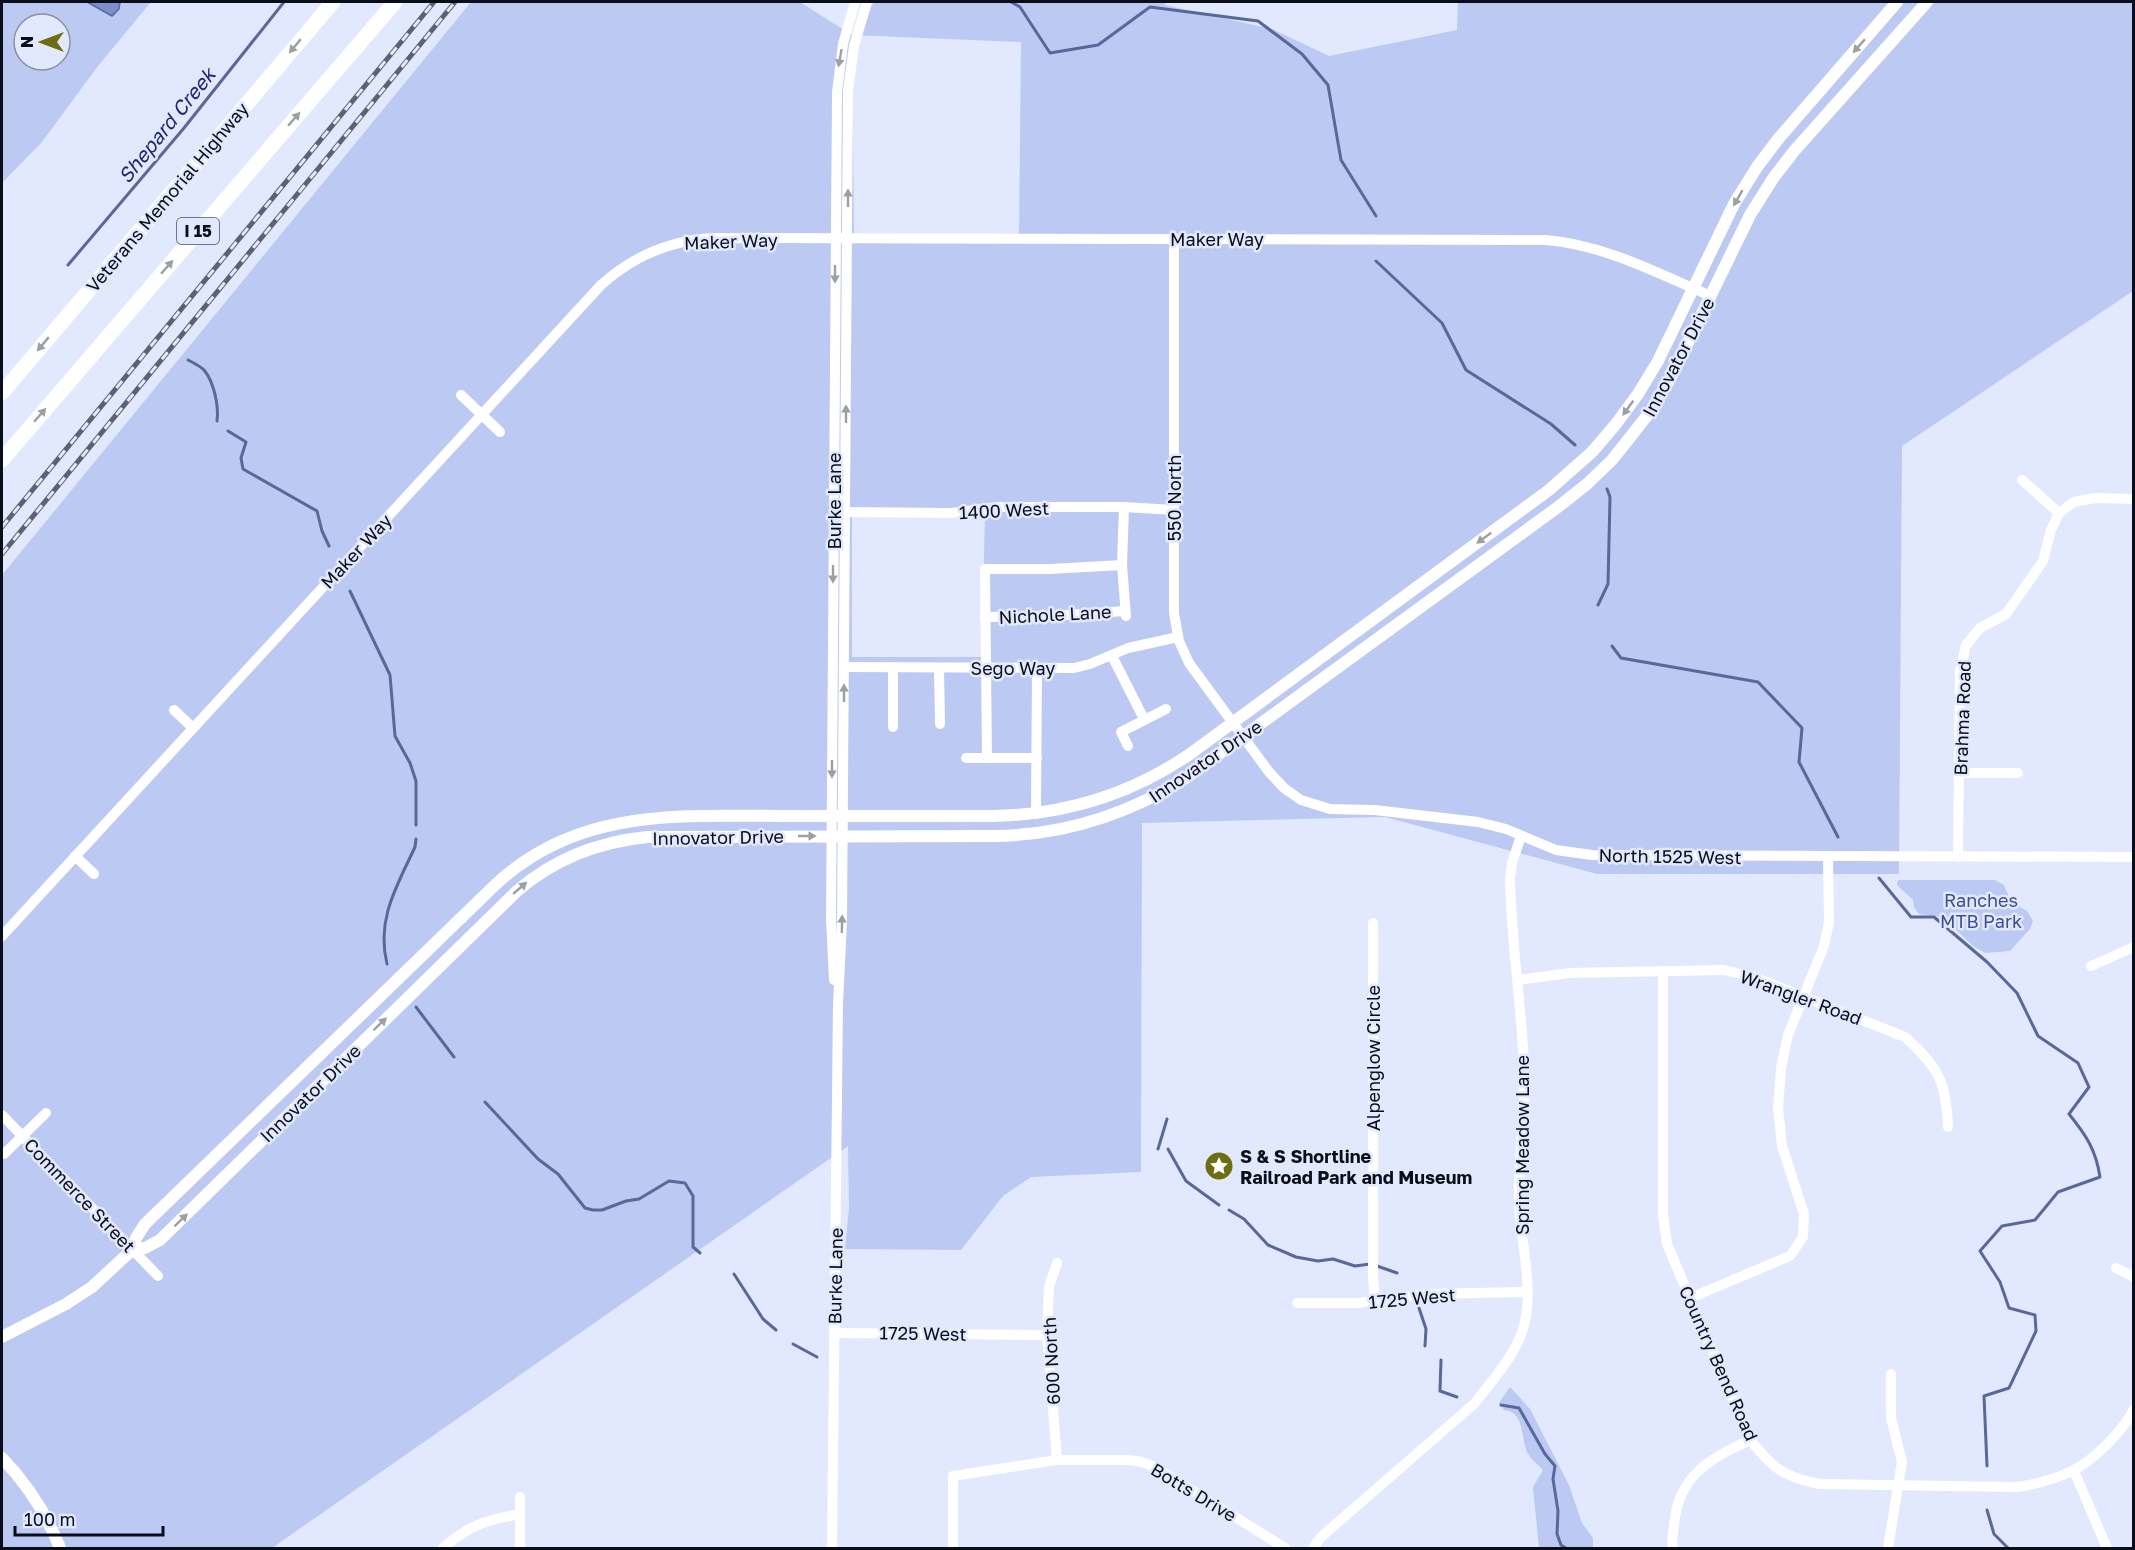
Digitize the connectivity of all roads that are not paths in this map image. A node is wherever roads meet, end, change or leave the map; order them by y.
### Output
1 (333, 2) edge
2 (395, 2) edge
3 (855, 2) edge
4 (867, 2) edge
5 (1897, 2) edge
6 (1927, 2) edge
7 (836, 239) junction
8 (847, 239) junction
9 (1174, 239) junction
10 (1693, 288) junction
11 (1711, 296) junction
12 (2, 393) edge
13 (461, 395) dead end
14 (482, 415) junction
15 (500, 432) dead end
16 (2, 460) edge
17 (2022, 480) dead end
18 (2133, 499) edge
19 (1124, 507) junction
20 (1174, 510) junction
21 (839, 512) junction
22 (2059, 513) junction
23 (1122, 565) junction
24 (985, 617) junction
25 (1178, 638) junction
26 (1112, 656) junction
27 (844, 667) junction
28 (893, 667) junction
29 (1037, 667) junction
30 (939, 668) junction
31 (986, 668) junction
32 (1166, 709) dead end
33 (174, 710) dead end
34 (1144, 719) junction
35 (940, 724) dead end
36 (1232, 724) junction
37 (893, 727) dead end
38 (193, 728) junction
39 (1242, 738) junction
40 (1128, 746) dead end
41 (966, 758) dead end
42 (987, 758) junction
43 (1037, 758) junction
44 (1960, 773) junction
45 (2018, 773) dead end
46 (1036, 814) junction
47 (837, 816) junction
48 (837, 836) junction
49 (1521, 836) junction
50 (75, 856) junction
51 (1828, 857) junction
52 (1958, 857) junction
53 (2133, 857) edge
54 (94, 874) dead end
55 (1373, 923) dead end
56 (2, 936) edge
57 (2133, 947) edge
58 (2091, 966) dead end
59 (1663, 971) junction
60 (1518, 980) junction
61 (1803, 997) junction
62 (46, 1113) dead end
63 (2, 1115) edge
64 (1948, 1126) dead end
65 (22, 1136) junction
66 (4, 1154) dead end
67 (133, 1250) junction
68 (1057, 1263) dead end
69 (2115, 1268) dead end
70 (158, 1276) dead end
71 (2133, 1276) edge
72 (1527, 1293) junction
73 (1690, 1298) junction
74 (1375, 1301) junction
75 (1297, 1303) dead end
76 (834, 1333) junction
77 (1047, 1335) junction
78 (2, 1337) edge
79 (1891, 1374) dead end
80 (2133, 1409) edge
81 (1750, 1440) junction
82 (2, 1458) edge
83 (1057, 1460) junction
84 (2074, 1471) junction
85 (1899, 1485) junction
86 (520, 1497) dead end
87 (520, 1514) junction
88 (60, 1548) edge
89 (443, 1548) edge
90 (520, 1548) edge
91 (831, 1548) edge
92 (953, 1548) edge
93 (1285, 1548) edge
94 (1313, 1548) edge
95 (1673, 1548) edge
96 (1888, 1548) edge
97 (2107, 1548) edge

1 -> 12 highway, Veterans Memorial Highway / I 15
16 -> 2 highway, I 15
3 -> 7 street, Burke Lane
8 -> 4 street, Burke Lane
5 -> 10 main road, Innovator Drive
6 - 11 main road, Innovator Drive
7 - 8 street, Maker Way
7 - 14 street, Maker Way
7 -> 21 street, Burke Lane
8 - 9 street, Maker Way
21 -> 8 street, Burke Lane
9 - 10 street, Maker Way
9 - 20 street, 550 North
10 - 11 street, Maker Way
10 -> 36 main road, Innovator Drive
11 - 39 main road, Innovator Drive
13 - 14 street
14 - 15 street
14 - 38 street, Maker Way
17 - 22 street
18 - 22 street
19 - 20 street, 1400 West
19 - 21 street, 1400 West
19 - 23 street
20 - 25 street, 550 North
21 - 27 street, Burke Lane
21 -> 47 street, Burke Lane
22 - 44 street, Brahma Road
23 - 24 street
23 - 24 street, Nichole Lane
24 - 31 street
25 - 26 street, Sego Way
25 - 36 street, 550 North
26 - 29 street, Sego Way
26 - 34 street
27 - 28 street, Sego Way
47 -> 27 street, Burke Lane
28 - 30 street, Sego Way
28 - 37 street
29 - 31 street, Sego Way
29 - 43 street
30 - 31 street, Sego Way
30 - 35 street
31 - 42 street
32 - 34 street
33 - 38 street
34 - 40 street
36 - 39 street, 550 North
36 - 46 main road, Innovator Drive
38 - 50 street, Maker Way
39 - 48 main road, Innovator Drive
39 - 49 street, North 1525 West
41 - 42 street
42 - 43 street
43 - 46 street
44 - 45 street
44 - 52 street, Brahma Road
46 - 47 main road, Innovator Drive
47 - 48 street, Burke Lane
47 - 67 main road, Innovator Drive
67 -> 48 main road, Innovator Drive
48 - 76 street, Burke Lane
49 - 51 street, North 1525 West
49 - 60 street, Spring Meadow Lane
50 - 54 street
50 - 56 street, Maker Way
51 - 52 street, North 1525 West
51 - 61 street
52 - 53 street, North 1525 West
55 - 74 street, Alpenglow Circle
57 - 58 street
59 - 60 street, Wrangler Road
59 - 61 street, Wrangler Road
59 - 73 street, Country Bend Road
60 - 72 street, Spring Meadow Lane
61 - 64 street, Wrangler Road
61 - 73 street
62 - 65 street
63 - 65 street, Commerce Street
65 - 66 street
65 - 67 street, Commerce Street
67 - 70 street, Commerce Street
67 - 78 main road, Innovator Drive
68 - 77 street, 600 North
69 - 71 street
72 - 74 street, 1725 West
72 - 94 street, Spring Meadow Lane
73 - 81 street, Country Bend Road
74 - 75 street, 1725 West
76 - 77 street, 1725 West
76 - 91 street, Burke Lane
77 - 83 street, 600 North
79 - 85 street
80 - 84 street, Country Bend Road
81 - 85 street, Country Bend Road
81 - 95 street
82 - 88 main road
83 - 92 street, Botts Drive
83 - 93 street, Botts Drive
84 - 85 street, Country Bend Road
84 - 97 street
85 - 96 street
86 - 87 street
87 - 89 street
87 - 90 street

